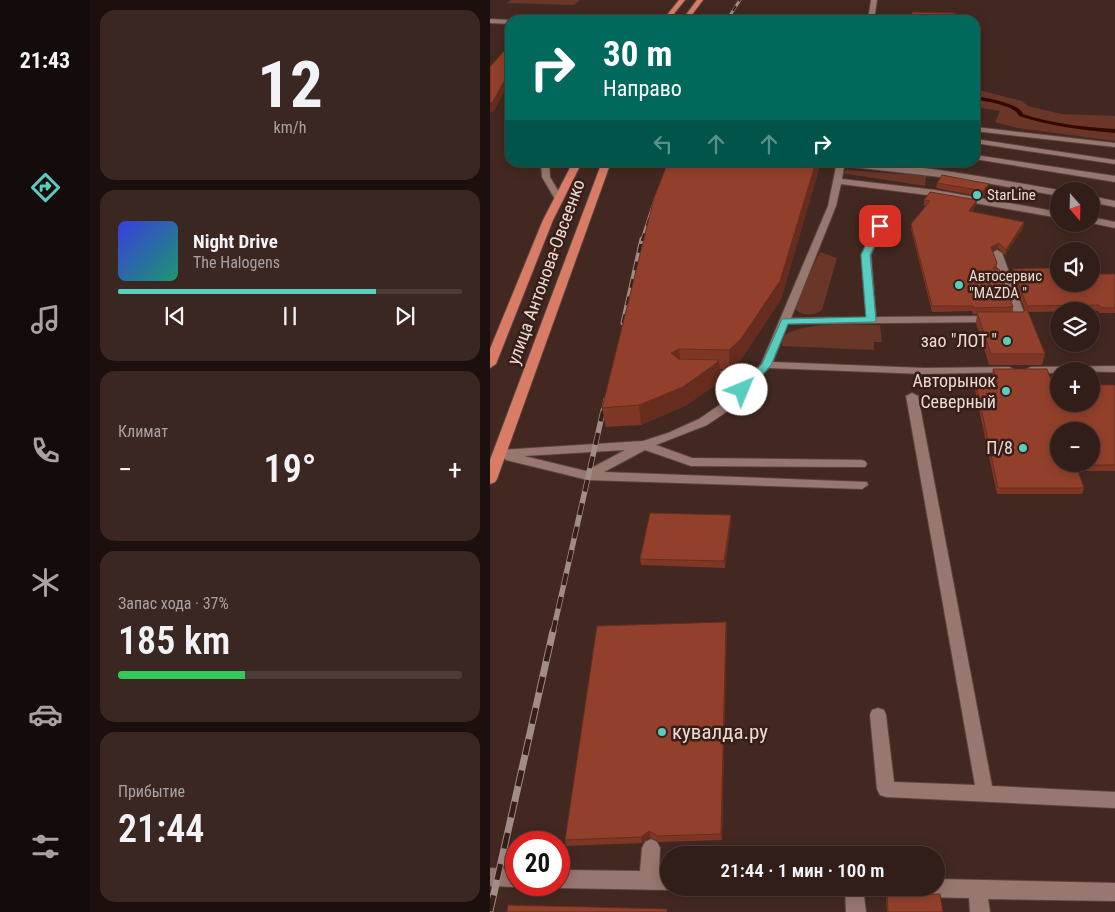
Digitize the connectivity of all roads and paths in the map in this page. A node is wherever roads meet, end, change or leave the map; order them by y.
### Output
1 (682, 0) edge
2 (700, 0) edge
3 (874, 0) edge
4 (670, 15) edge
5 (689, 15) edge
6 (872, 15) edge
7 (490, 21) edge
8 (505, 22) edge
9 (980, 130) edge
10 (980, 142) edge
11 (1115, 145) edge
12 (980, 158) edge
13 (1115, 162) edge
14 (545, 167) edge
15 (575, 167) edge
16 (605, 167) edge
17 (840, 167) edge
18 (877, 167) edge
19 (1115, 179) edge
20 (837, 180) junction
21 (1050, 191) edge
22 (559, 199) junction
23 (1100, 201) edge
24 (1115, 204) edge
25 (886, 211) dead end
26 (1050, 213) edge
27 (1100, 222) edge
28 (1115, 225) edge
29 (997, 253) edge
30 (871, 320) junction
31 (785, 321) junction
32 (490, 364) edge
33 (766, 365) junction
34 (1115, 369) edge
35 (690, 374) edge
36 (756, 376) junction
37 (912, 396) dead end
38 (644, 445) junction
39 (498, 454) junction
40 (861, 464) dead end
41 (588, 476) junction
42 (490, 479) edge
43 (862, 485) dead end
44 (878, 715) dead end
45 (985, 794) junction
46 (1115, 800) edge
47 (651, 848) dead end
48 (490, 877) edge
49 (505, 878) edge
50 (570, 879) edge
51 (649, 881) junction
52 (660, 881) edge
53 (945, 888) edge
54 (978, 889) junction
55 (1115, 892) edge
56 (855, 896) edge
57 (856, 912) edge
58 (980, 912) edge

1 - 4 highway
2 - 5 highway
3 - 6 street
7 - 8 street
9 - 11 street
10 - 13 street
12 - 19 street
14 - 22 street
15 - 22 highway, улица Антонова-Овсеенко
16 - 39 highway, улица Антонова-Овсеенко
17 - 20 street
18 - 21 street
20 - 26 street
20 - 31 street
22 - 32 highway, улица Антонова-Овсеенко
23 - 24 street
25 - 30 street
27 - 28 street
29 - 30 street
30 - 31 street
31 - 33 street
33 - 34 street
33 - 36 street
35 - 36 street
36 - 38 street
37 - 45 street
38 - 39 street
38 - 40 street
38 - 41 street
39 - 41 street
39 - 42 highway, улица Антонова-Овсеенко
41 - 43 street
44 - 45 street
45 - 46 street
47 - 51 street
48 - 49 street
50 - 51 street
51 - 52 street
53 - 54 street
54 - 55 street
54 - 58 street
56 - 57 street

